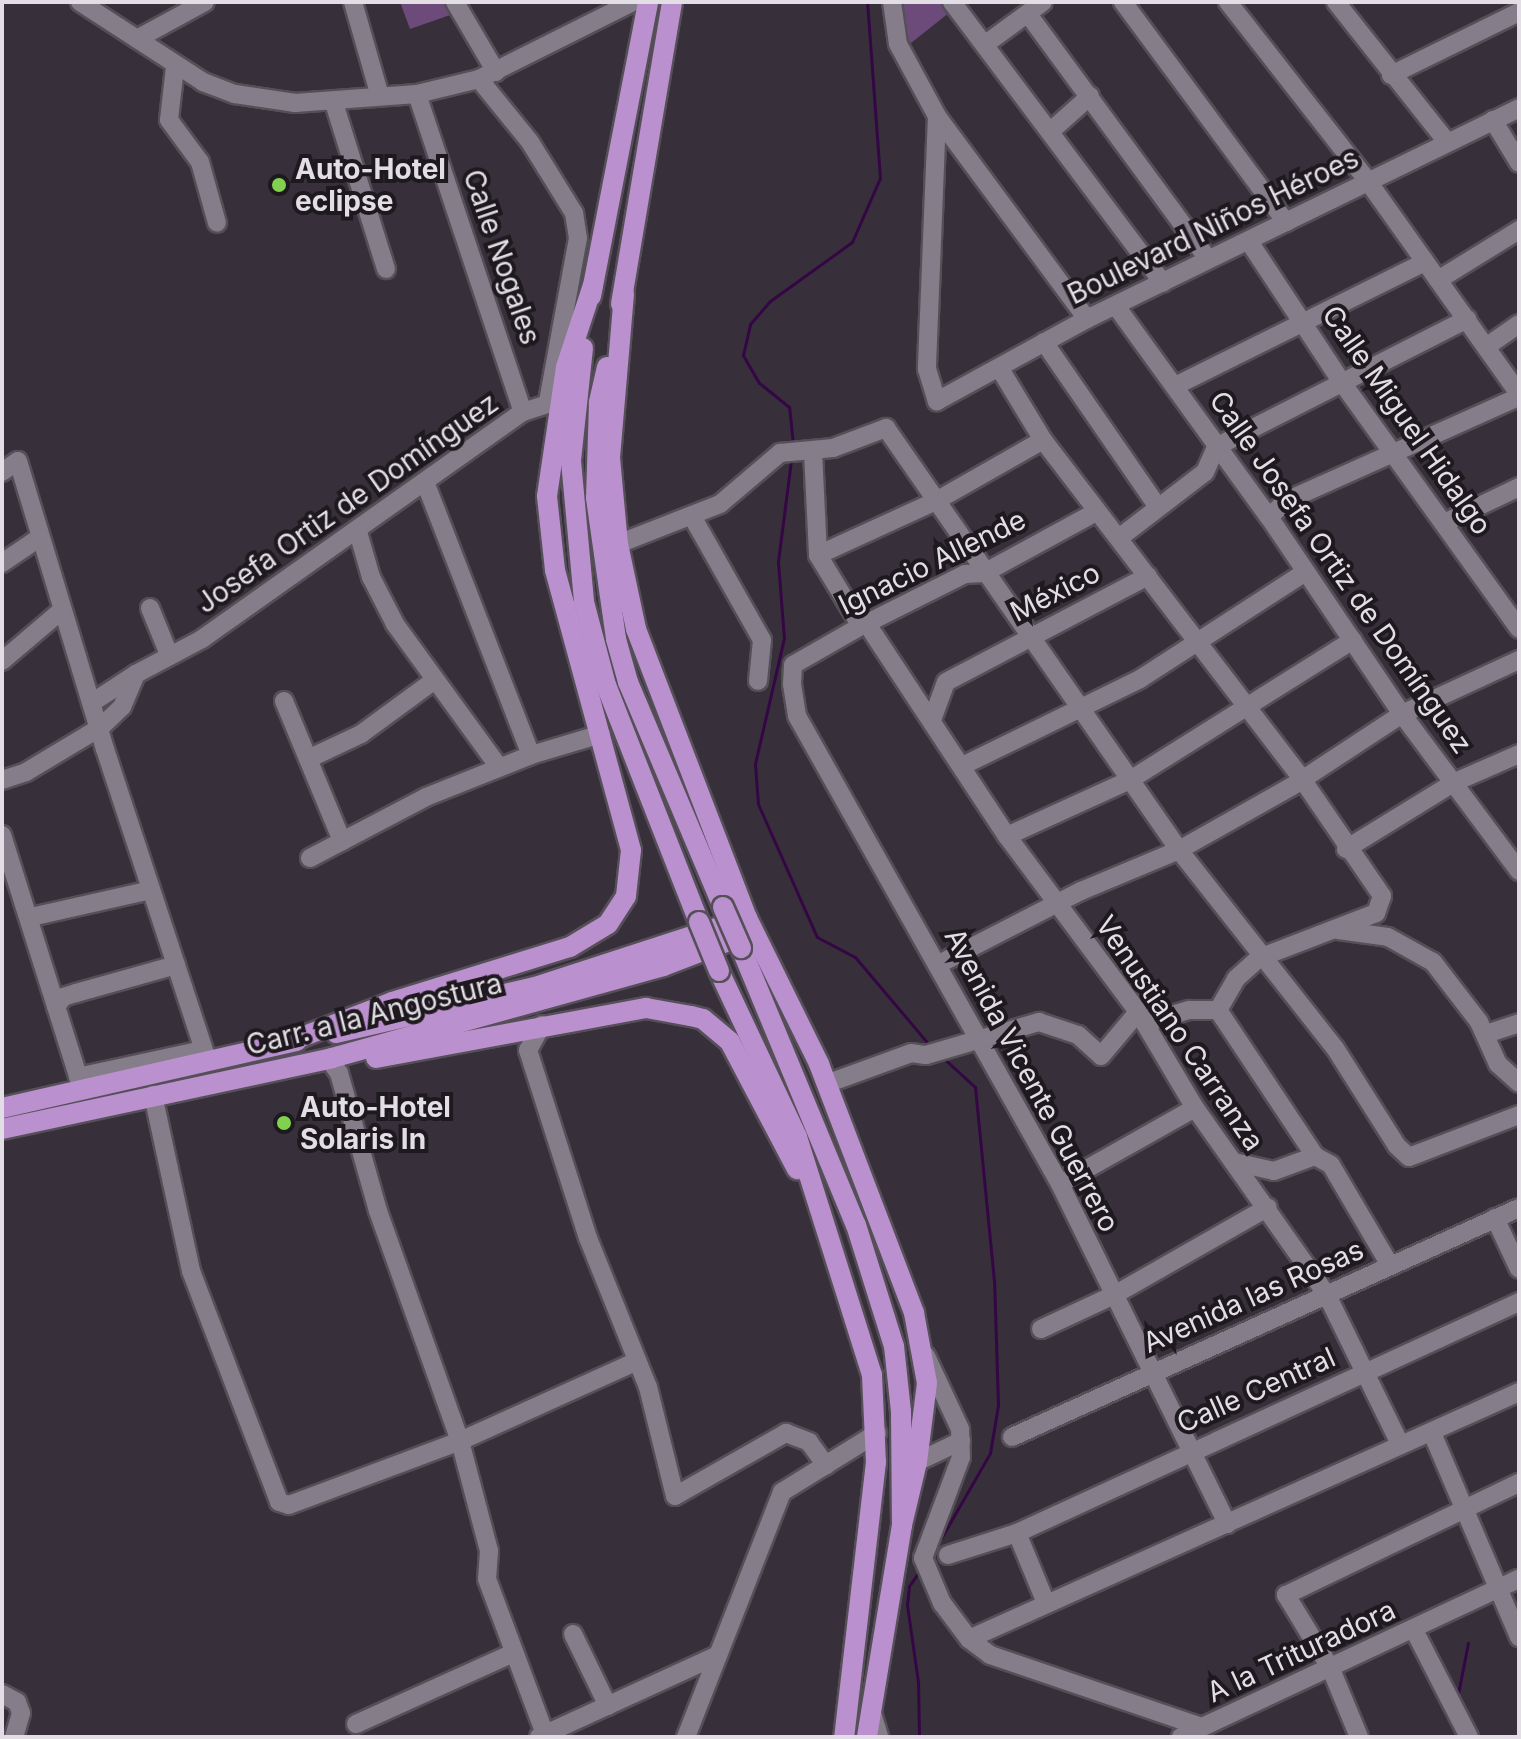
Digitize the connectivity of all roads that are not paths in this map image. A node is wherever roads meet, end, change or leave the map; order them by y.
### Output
1 (80, 2) edge
2 (205, 2) edge
3 (353, 2) edge
4 (455, 2) edge
5 (648, 2) edge
6 (672, 2) edge
7 (892, 2) edge
8 (952, 2) edge
9 (1043, 2) edge
10 (1123, 2) edge
11 (1228, 2) edge
12 (1336, 2) edge
13 (623, 4) edge
14 (1519, 12) edge
15 (1028, 14) junction
16 (137, 39) junction
17 (987, 43) junction
18 (175, 67) junction
19 (1391, 75) junction
20 (488, 76) junction
21 (417, 94) junction
22 (380, 96) junction
23 (1090, 96) junction
24 (334, 103) junction
25 (1519, 108) edge
26 (937, 116) junction
27 (1493, 120) junction
28 (1052, 130) junction
29 (1446, 141) junction
30 (1519, 163) edge
31 (1367, 180) junction
32 (1286, 222) junction
33 (217, 223) dead end
34 (1519, 230) edge
35 (1250, 243) junction
36 (1208, 259) junction
37 (1425, 262) junction
38 (386, 269) dead end
39 (1438, 280) junction
40 (1163, 283) junction
41 (593, 285) junction
42 (624, 294) junction
43 (1116, 306) junction
44 (1087, 319) junction
45 (1467, 319) junction
46 (1303, 321) junction
47 (1519, 324) edge
48 (1044, 342) junction
49 (1486, 347) junction
50 (1000, 369) junction
51 (1341, 381) junction
52 (1175, 386) junction
53 (1519, 396) edge
54 (554, 401) junction
55 (523, 412) junction
56 (1043, 440) junction
57 (1216, 447) junction
58 (813, 452) junction
59 (1396, 452) junction
60 (2, 472) edge
61 (425, 482) junction
62 (1519, 487) edge
63 (936, 501) junction
64 (1158, 507) junction
65 (1096, 512) junction
66 (1269, 517) junction
67 (693, 518) junction
68 (1444, 523) junction
69 (358, 532) junction
70 (39, 538) junction
71 (1119, 538) junction
72 (618, 544) junction
73 (818, 555) junction
74 (2, 563) edge
75 (984, 573) junction
76 (1304, 573) junction
77 (1148, 576) junction
78 (150, 608) dead end
79 (62, 610) junction
80 (864, 625) junction
81 (1519, 629) edge
82 (1028, 638) junction
83 (1195, 640) junction
84 (1353, 640) junction
85 (168, 652) junction
86 (1519, 660) edge
87 (2, 661) edge
88 (793, 665) joint
89 (136, 674) junction
90 (758, 681) dead end
91 (432, 682) junction
92 (284, 701) dead end
93 (93, 702) junction
94 (1079, 708) junction
95 (1247, 709) junction
96 (1402, 714) junction
97 (932, 720) junction
98 (101, 727) junction
99 (601, 734) junction
100 (1519, 754) edge
101 (531, 755) junction
102 (308, 759) junction
103 (962, 766) junction
104 (499, 767) junction
105 (1302, 779) junction
106 (2, 780) edge
107 (1130, 780) junction
108 (1455, 782) junction
109 (2, 835) edge
110 (1007, 836) junction
111 (342, 841) junction
112 (1346, 849) junction
113 (1179, 850) junction
114 (310, 858) dead end
115 (1519, 871) edge
116 (151, 890) junction
117 (1054, 904) junction
118 (31, 917) junction
119 (1338, 930) junction
120 (747, 932) junction
121 (1259, 958) junction
122 (939, 964) junction
123 (176, 965) junction
124 (56, 1007) junction
125 (1218, 1010) junction
126 (1142, 1018) junction
127 (1519, 1023) edge
128 (542, 1025) junction
129 (504, 1033) junction
130 (1486, 1034) junction
131 (980, 1040) junction
132 (286, 1043) junction
133 (528, 1050) junction
134 (205, 1055) junction
135 (330, 1058) junction
136 (80, 1082) junction
137 (1519, 1083) edge
138 (826, 1084) junction
139 (153, 1095) junction
140 (2, 1108) edge
141 (1195, 1108) junction
142 (1519, 1115) edge
143 (2, 1129) edge
144 (1315, 1156) junction
145 (1234, 1162) junction
146 (1266, 1171) junction
147 (1060, 1184) junction
148 (1262, 1200) junction
149 (818, 1206) junction
150 (1519, 1208) edge
151 (1495, 1218) junction
152 (1390, 1265) junction
153 (1519, 1269) edge
154 (1114, 1295) junction
155 (1327, 1295) junction
156 (1519, 1302) edge
157 (1041, 1329) dead end
158 (926, 1356) junction
159 (637, 1361) junction
160 (1152, 1372) junction
161 (1365, 1373) junction
162 (1519, 1392) edge
163 (877, 1433) junction
164 (1432, 1433) junction
165 (1012, 1437) dead end
166 (460, 1441) junction
167 (961, 1441) junction
168 (1400, 1444) junction
169 (1192, 1449) junction
170 (917, 1462) junction
171 (826, 1465) junction
172 (1519, 1483) edge
173 (1465, 1507) junction
174 (1227, 1524) junction
175 (902, 1525) junction
176 (1017, 1533) junction
177 (948, 1555) dead end
178 (1519, 1579) edge
179 (1497, 1590) junction
180 (1046, 1603) junction
181 (1414, 1630) junction
182 (573, 1634) dead end
183 (1519, 1637) edge
184 (969, 1639) junction
185 (513, 1653) junction
186 (718, 1655) junction
187 (1331, 1669) junction
188 (2, 1694) edge
189 (608, 1706) junction
190 (871, 1710) junction
191 (356, 1724) dead end
192 (1205, 1732) edge
193 (543, 1736) edge
194 (14, 1737) edge
195 (686, 1737) edge
196 (844, 1737) edge
197 (867, 1737) edge
198 (879, 1737) edge
199 (1181, 1737) edge
200 (1359, 1737) edge
201 (1469, 1737) edge

1 - 16 street
2 - 16 street
3 - 22 street
4 - 20 street
5 - 41 main road
6 - 42 main road
7 - 26 street
8 - 17 street
9 - 15 street
10 - 32 street
11 - 31 street
12 - 19 street
13 - 20 street
14 - 19 street
15 - 17 street
15 - 23 street
16 - 18 street
17 - 28 street
18 - 24 street
18 - 33 street
19 - 29 street
20 - 21 street
20 - 54 street
21 - 22 street
21 - 55 street, Calle Nogales
22 - 24 street
23 - 28 street
23 - 36 street
24 - 38 street
25 - 27 street, Boulevard Niños Héroes
26 - 44 street
26 - 50 street, Boulevard Niños Héroes
27 - 29 street, Boulevard Niños Héroes
27 - 30 street
28 - 40 street
29 - 31 street, Boulevard Niños Héroes
31 - 32 street, Boulevard Niños Héroes
31 - 37 street
32 - 35 street, Boulevard Niños Héroes
34 - 39 street
35 - 36 street, Boulevard Niños Héroes
35 - 46 street, Calle Miguel Hidalgo
36 - 40 street, Boulevard Niños Héroes
37 - 39 street
37 - 46 street
39 - 45 street
40 - 43 street, Boulevard Niños Héroes
41 - 54 main road
41 - 149 main road, bridge
42 - 72 main road
42 - 120 main road, bridge
43 - 44 street, Boulevard Niños Héroes
43 - 52 street, Calle Josefa Ortiz de Domínguez
44 - 48 street, Boulevard Niños Héroes
45 - 49 street
45 - 51 street
46 - 51 street, Calle Miguel Hidalgo
46 - 52 street
47 - 49 street
48 - 50 street, Boulevard Niños Héroes
48 - 64 street
49 - 53 street
50 - 56 street, México
51 - 57 street
51 - 59 street, Calle Miguel Hidalgo
52 - 57 street, Calle Josefa Ortiz de Domínguez
53 - 59 street
54 - 55 street
54 - 99 main road
55 - 61 street, Josefa Ortiz de Domínguez
56 - 63 street
56 - 65 street, México
57 - 64 street
57 - 66 street, Calle Josefa Ortiz de Domínguez
58 - 63 street
58 - 67 street
58 - 73 street
59 - 66 street
59 - 68 street, Calle Miguel Hidalgo
60 - 70 street
61 - 69 street, Josefa Ortiz de Domínguez
61 - 101 street
62 - 68 street
63 - 73 street
63 - 75 street
64 - 71 street
65 - 71 street, México
65 - 75 street, Ignacio Allende
66 - 76 street, Calle Josefa Ortiz de Domínguez
67 - 72 street
67 - 90 street
68 - 81 street, Calle Miguel Hidalgo
69 - 85 street, Josefa Ortiz de Domínguez
69 - 91 street
70 - 74 street
70 - 79 street
71 - 77 street, México
72 - 120 main road
73 - 80 street, Venustiano Carranza
75 - 80 street, Ignacio Allende
75 - 82 street
76 - 83 street
76 - 84 street, Calle Josefa Ortiz de Domínguez
77 - 82 street, México
77 - 83 street
78 - 85 street
79 - 87 street
79 - 93 street
80 - 88 street, Ignacio Allende
80 - 97 street, Venustiano Carranza
82 - 94 street
82 - 97 street, México
83 - 94 street
83 - 95 street
84 - 95 street
84 - 96 street, Calle Josefa Ortiz de Domínguez
85 - 89 street, Josefa Ortiz de Domínguez
86 - 96 street
88 - 122 street, Avenida Vicente Guerrero
89 - 93 street, Josefa Ortiz de Domínguez
89 - 98 street
91 - 102 street
91 - 104 street
92 - 102 street
93 - 98 street
94 - 103 street
94 - 107 street
95 - 105 street
95 - 107 street
96 - 105 street
96 - 108 street, Calle Josefa Ortiz de Domínguez
97 - 103 street, Venustiano Carranza
98 - 106 street
98 - 116 street
99 - 101 street
99 - 132 main road
100 - 108 street
101 - 104 street
102 - 111 street
103 - 110 street, Venustiano Carranza
104 - 111 street
105 - 112 street
105 - 113 street
107 - 110 street
107 - 113 street
108 - 112 street
108 - 115 street, Calle Josefa Ortiz de Domínguez
109 - 118 street
110 - 117 street, Venustiano Carranza
111 - 114 street
112 - 119 street
113 - 117 street
113 - 121 street
116 - 118 street
116 - 123 street
117 - 122 street
117 - 126 street, Venustiano Carranza
118 - 124 street
119 - 121 street
119 - 130 street
120 - 132 main road, Carr. a la Angostura
120 - 135 main road, Carr. a la Angostura
120 - 138 main road
120 - 175 main road
121 - 125 street
121 - 142 street
122 - 131 street, Avenida Vicente Guerrero
123 - 124 street
123 - 134 street
124 - 136 street
125 - 126 street
125 - 144 street
126 - 131 street
126 - 141 street, Venustiano Carranza
127 - 130 street
128 - 129 main road
128 - 133 street
128 - 149 main road
129 - 133 street
129 - 135 main road
130 - 137 street
131 - 138 street
131 - 147 street, Avenida Vicente Guerrero
132 - 134 main road, Carr. a la Angostura
133 - 159 street
134 - 136 main road, Carr. a la Angostura
135 - 139 main road, Carr. a la Angostura
135 - 166 street
136 - 140 main road, Carr. a la Angostura
138 - 158 main road
139 - 143 main road, Carr. a la Angostura
139 - 166 street
141 - 145 street, Venustiano Carranza
141 - 147 street
144 - 146 street
144 - 152 street
145 - 146 street
145 - 148 street, Venustiano Carranza
146 - 148 street
147 - 154 street, Avenida Vicente Guerrero
148 - 154 street
148 - 155 street, Venustiano Carranza
149 - 163 main road
150 - 151 street, Avenida las Rosas
151 - 152 street, Avenida las Rosas
151 - 153 street
152 - 155 street, Avenida las Rosas
154 - 157 street
154 - 160 street, Avenida Vicente Guerrero
155 - 160 street, Avenida las Rosas
155 - 161 street, Venustiano Carranza
156 - 161 street, Calle Central
158 - 167 street
158 - 170 main road
159 - 166 street
159 - 171 street
160 - 165 street, Avenida las Rosas
160 - 169 street, Avenida Vicente Guerrero
161 - 168 street, Venustiano Carranza
161 - 169 street, Calle Central
162 - 164 street
163 - 171 street
163 - 196 main road
164 - 168 street
164 - 173 street
166 - 185 street
167 - 170 street
167 - 184 street
168 - 174 street
169 - 174 street, Avenida Vicente Guerrero
169 - 176 street, Calle Central
170 - 175 main road
171 - 186 street
172 - 173 street
173 - 179 street
173 - 187 street
174 - 180 street
175 - 190 main road
176 - 177 street, Calle Central
176 - 180 street
178 - 179 street, A la Trituradora
179 - 181 street, A la Trituradora
179 - 183 street
180 - 184 street
181 - 187 street, A la Trituradora
181 - 201 street
182 - 189 street
184 - 192 street, A la Trituradora
185 - 191 street
185 - 193 street
186 - 189 street
186 - 195 street
187 - 192 street, A la Trituradora
187 - 200 street
188 - 194 street
189 - 193 street
190 - 197 main road
190 - 198 street
192 - 199 street

